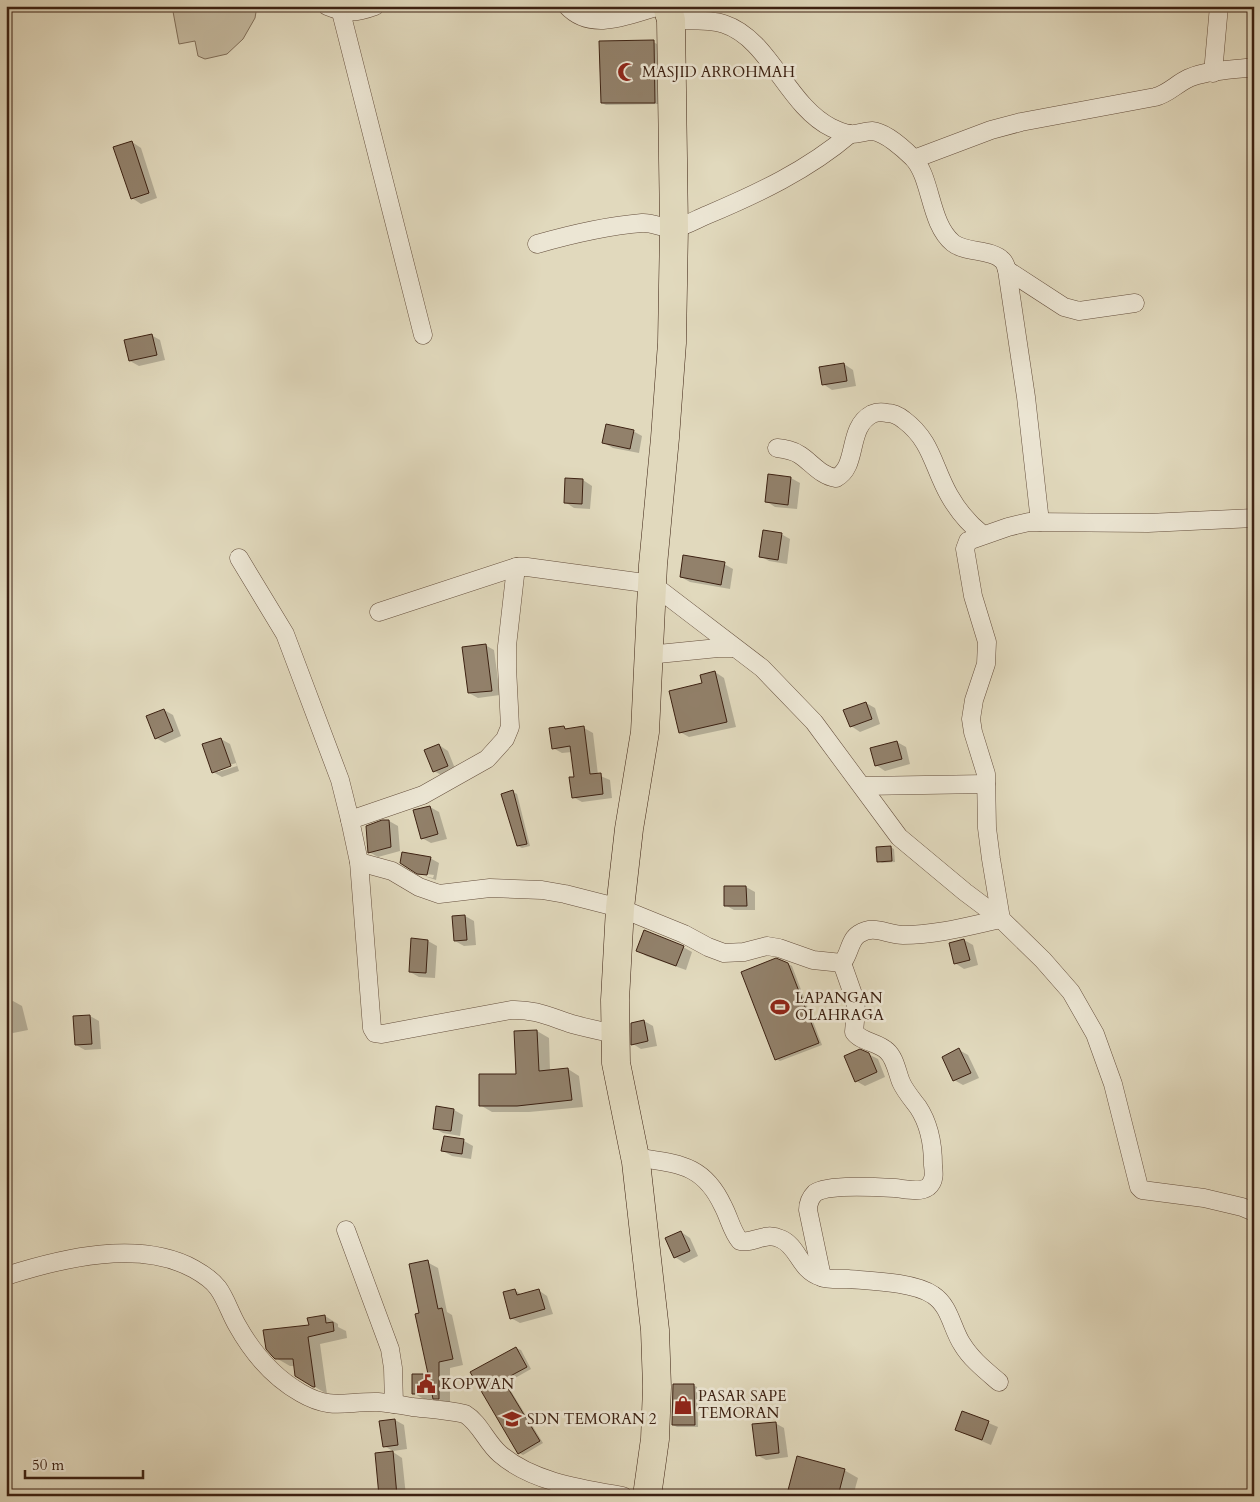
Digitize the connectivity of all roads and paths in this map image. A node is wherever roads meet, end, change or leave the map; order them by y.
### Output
1 (376, 6) edge
2 (568, 6) edge
3 (1219, 6) edge
4 (334, 9) edge
5 (666, 11) edge
6 (1254, 67) edge
7 (1213, 73) junction
8 (850, 134) junction
9 (914, 159) junction
10 (674, 228) junction
11 (537, 244) dead end
12 (1008, 270) junction
13 (1134, 303) dead end
14 (423, 335) dead end
15 (777, 448) dead end
16 (1254, 518) edge
17 (1040, 522) junction
18 (983, 535) junction
19 (239, 558) dead end
20 (516, 567) junction
21 (652, 584) junction
22 (379, 612) dead end
23 (734, 648) junction
24 (648, 655) junction
25 (986, 784) junction
26 (862, 786) junction
27 (350, 820) junction
28 (359, 862) junction
29 (620, 908) junction
30 (1001, 919) junction
31 (842, 963) junction
32 (615, 1034) junction
33 (635, 1157) junction
34 (1254, 1212) edge
35 (346, 1230) dead end
36 (6, 1276) edge
37 (822, 1277) junction
38 (999, 1382) dead end
39 (394, 1404) junction
40 (623, 1496) edge
41 (647, 1496) edge

1 - 4 street
2 - 5 street
3 - 7 street
4 - 14 street
5 - 8 street
5 - 10 main road
6 - 7 street
7 - 9 street
8 - 9 street
8 - 10 street
9 - 12 street
10 - 11 street
10 - 21 main road
12 - 13 street
12 - 17 street
15 - 18 street
16 - 17 street
17 - 18 street
18 - 25 street
19 - 27 street
20 - 21 street
20 - 22 street
20 - 27 street
21 - 23 street
21 - 24 main road
23 - 24 street
23 - 26 street
24 - 29 main road
25 - 26 street
25 - 30 street
26 - 30 street
27 - 28 street
28 - 29 street
28 - 32 street
29 - 31 street
29 - 32 main road
30 - 31 street
30 - 34 street
31 - 37 street
32 - 33 main road
33 - 37 street
33 - 41 main road
35 - 39 street
36 - 39 street
37 - 38 street
39 - 40 street

